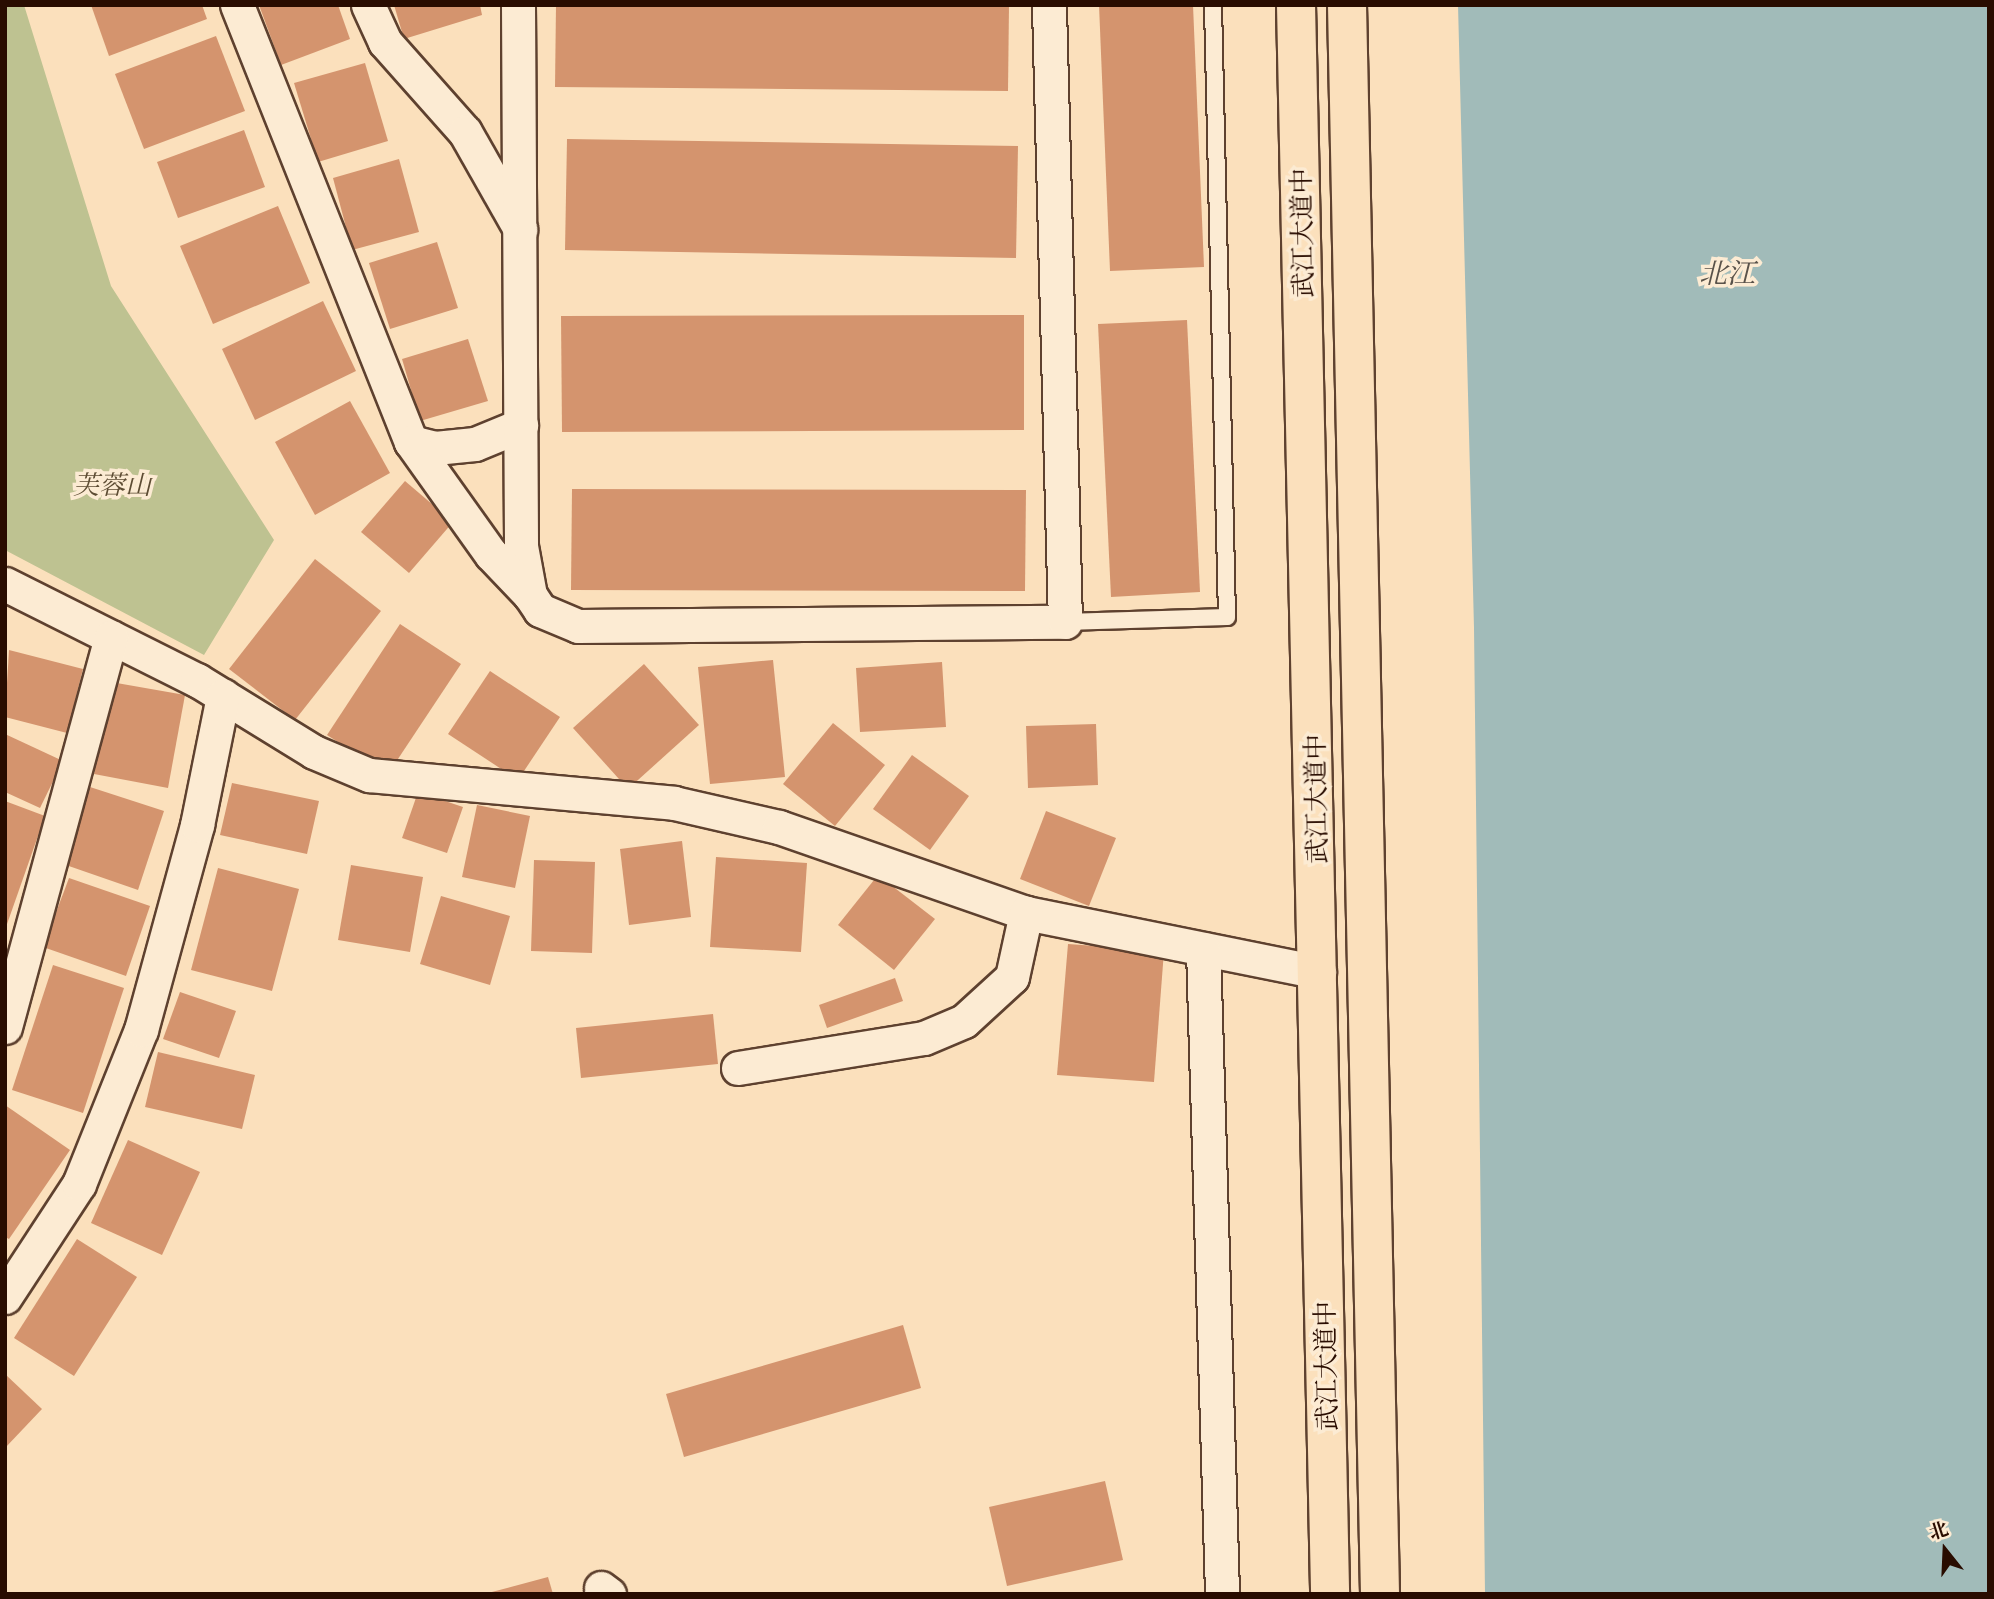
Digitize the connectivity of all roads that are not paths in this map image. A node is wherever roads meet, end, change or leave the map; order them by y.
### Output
1 (237, 5) edge
2 (368, 5) edge
3 (518, 5) edge
4 (1049, 5) edge
5 (1213, 5) edge
6 (1296, 5) edge
7 (1347, 5) edge
8 (521, 231) junction
9 (521, 425) junction
10 (411, 442) junction
11 (5, 584) edge
12 (530, 595) junction
13 (1065, 622) junction
14 (111, 636) junction
15 (223, 696) junction
16 (1026, 913) junction
17 (1203, 949) junction
18 (1319, 972) junction
19 (5, 1027) edge
20 (738, 1068) dead end
21 (5, 1297) edge
22 (1222, 1594) edge
23 (1330, 1594) edge
24 (1380, 1594) edge

1 - 10 street
2 - 8 street
3 - 8 street
4 - 13 street
5 - 13 lane
6 - 18 main road, 武江大道中
7 - 24 main road, 武江大道中
8 - 9 street
9 - 10 street
9 - 12 street
10 - 12 street
11 - 14 street
12 - 13 street
14 - 15 street
14 - 19 street
15 - 16 street
15 - 21 street
16 - 17 street
16 - 20 street
17 - 18 street
17 - 22 street
18 - 23 main road, 武江大道中

